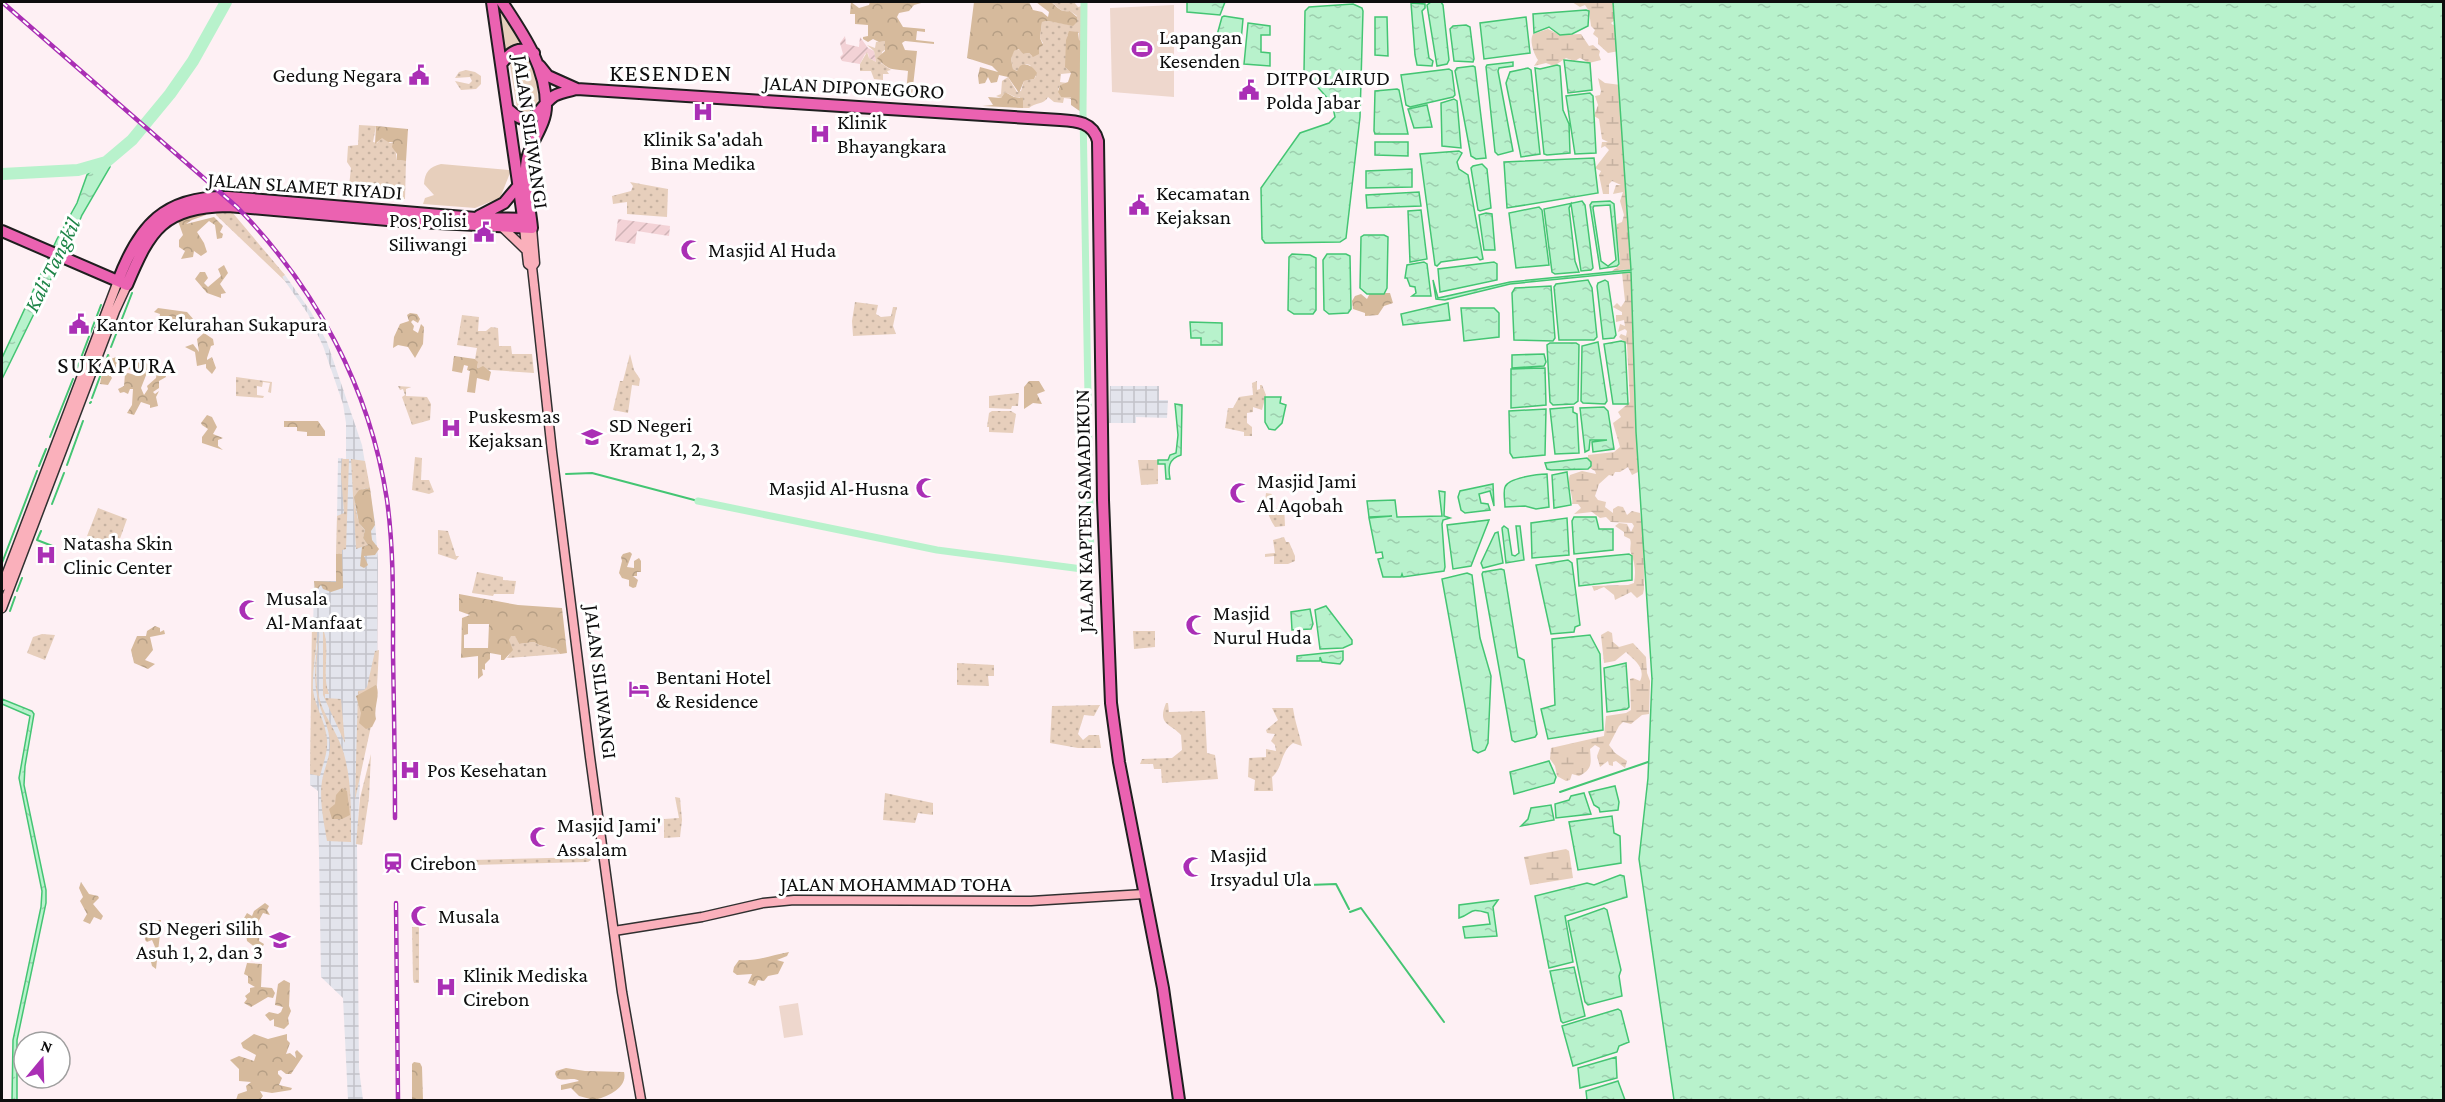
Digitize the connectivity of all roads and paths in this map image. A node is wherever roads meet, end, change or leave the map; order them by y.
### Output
1 (492, 2) edge
2 (502, 2) edge
3 (534, 53) junction
4 (502, 63) junction
5 (540, 66) junction
6 (577, 89) junction
7 (546, 105) junction
8 (509, 110) junction
9 (1085, 124) joint
10 (519, 185) junction
11 (476, 218) junction
12 (528, 224) junction
13 (501, 227) junction
14 (2, 231) edge
15 (527, 250) junction
16 (532, 267) junction
17 (123, 283) junction
18 (63, 436) junction
19 (2, 586) edge
20 (2, 608) edge
21 (1144, 894) junction
22 (614, 931) junction
23 (641, 1101) edge
24 (1179, 1101) edge

1 - 4 highway, JALAN SILIWANGI
2 - 3 highway, JALAN SILIWANGI
3 - 4 highway
3 - 5 highway, JALAN SILIWANGI
4 - 8 highway, JALAN SILIWANGI
5 - 6 highway
5 - 7 highway, JALAN SILIWANGI
6 - 7 highway
6 - 9 highway, JALAN DIPONEGORO
7 - 8 highway
7 - 12 highway, JALAN SILIWANGI
8 - 10 highway, JALAN SILIWANGI
9 - 21 highway, JALAN KAPTEN SAMADIKUN
10 - 11 highway
10 - 12 highway, JALAN SILIWANGI
11 - 12 highway, JALAN SLAMET RIYADI
11 - 17 highway, JALAN SLAMET RIYADI
12 - 13 highway, JALAN SLAMET RIYADI
12 - 15 main road, JALAN SILIWANGI
12 - 16 main road, JALAN SILIWANGI
13 - 15 main road
13 - 17 highway, JALAN SLAMET RIYADI
14 - 17 highway
15 - 16 main road, JALAN SILIWANGI
16 - 22 main road, JALAN SILIWANGI
17 - 18 main road
18 - 19 main road
18 - 20 main road
21 - 22 main road, JALAN MOHAMMAD TOHA
21 - 24 highway, JALAN KAPTEN SAMADIKUN
22 - 23 main road, JALAN SILIWANGI

